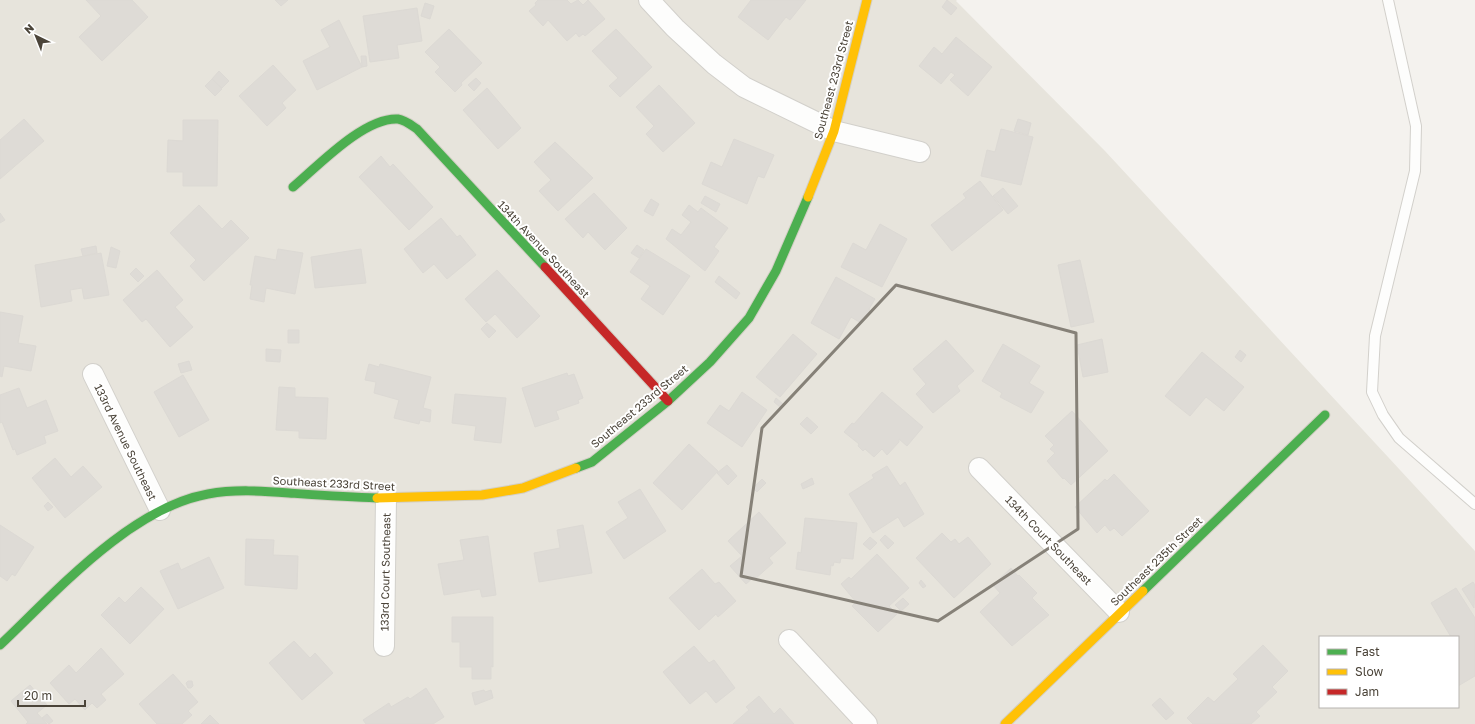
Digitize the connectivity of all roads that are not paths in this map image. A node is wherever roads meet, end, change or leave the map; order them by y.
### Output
1 (649, 0) edge
2 (867, 0) edge
3 (1388, 0) edge
4 (834, 130) junction
5 (920, 152) dead end
6 (293, 187) dead end
7 (93, 374) dead end
8 (668, 401) junction
9 (1325, 415) dead end
10 (979, 468) dead end
11 (386, 499) junction
12 (1475, 504) edge
13 (160, 510) junction
14 (1119, 612) junction
15 (789, 640) dead end
16 (0, 645) edge
17 (384, 646) dead end
18 (868, 724) edge
19 (1005, 724) edge

1 - 4 street
2 - 4 street, Southeast 233rd Street
3 - 12 lane
4 - 5 street
4 - 8 street, Southeast 233rd Street
6 - 8 street, 134th Avenue Southeast
7 - 13 street, 133rd Avenue Southeast
8 - 11 street, Southeast 233rd Street
9 - 14 street, Southeast 235th Street
10 - 14 street, 134th Court Southeast
11 - 13 street, Southeast 233rd Street
11 - 17 street, 133rd Court Southeast
13 - 16 street, Southeast 233rd Street
14 - 19 street, Southeast 235th Street
15 - 18 street

